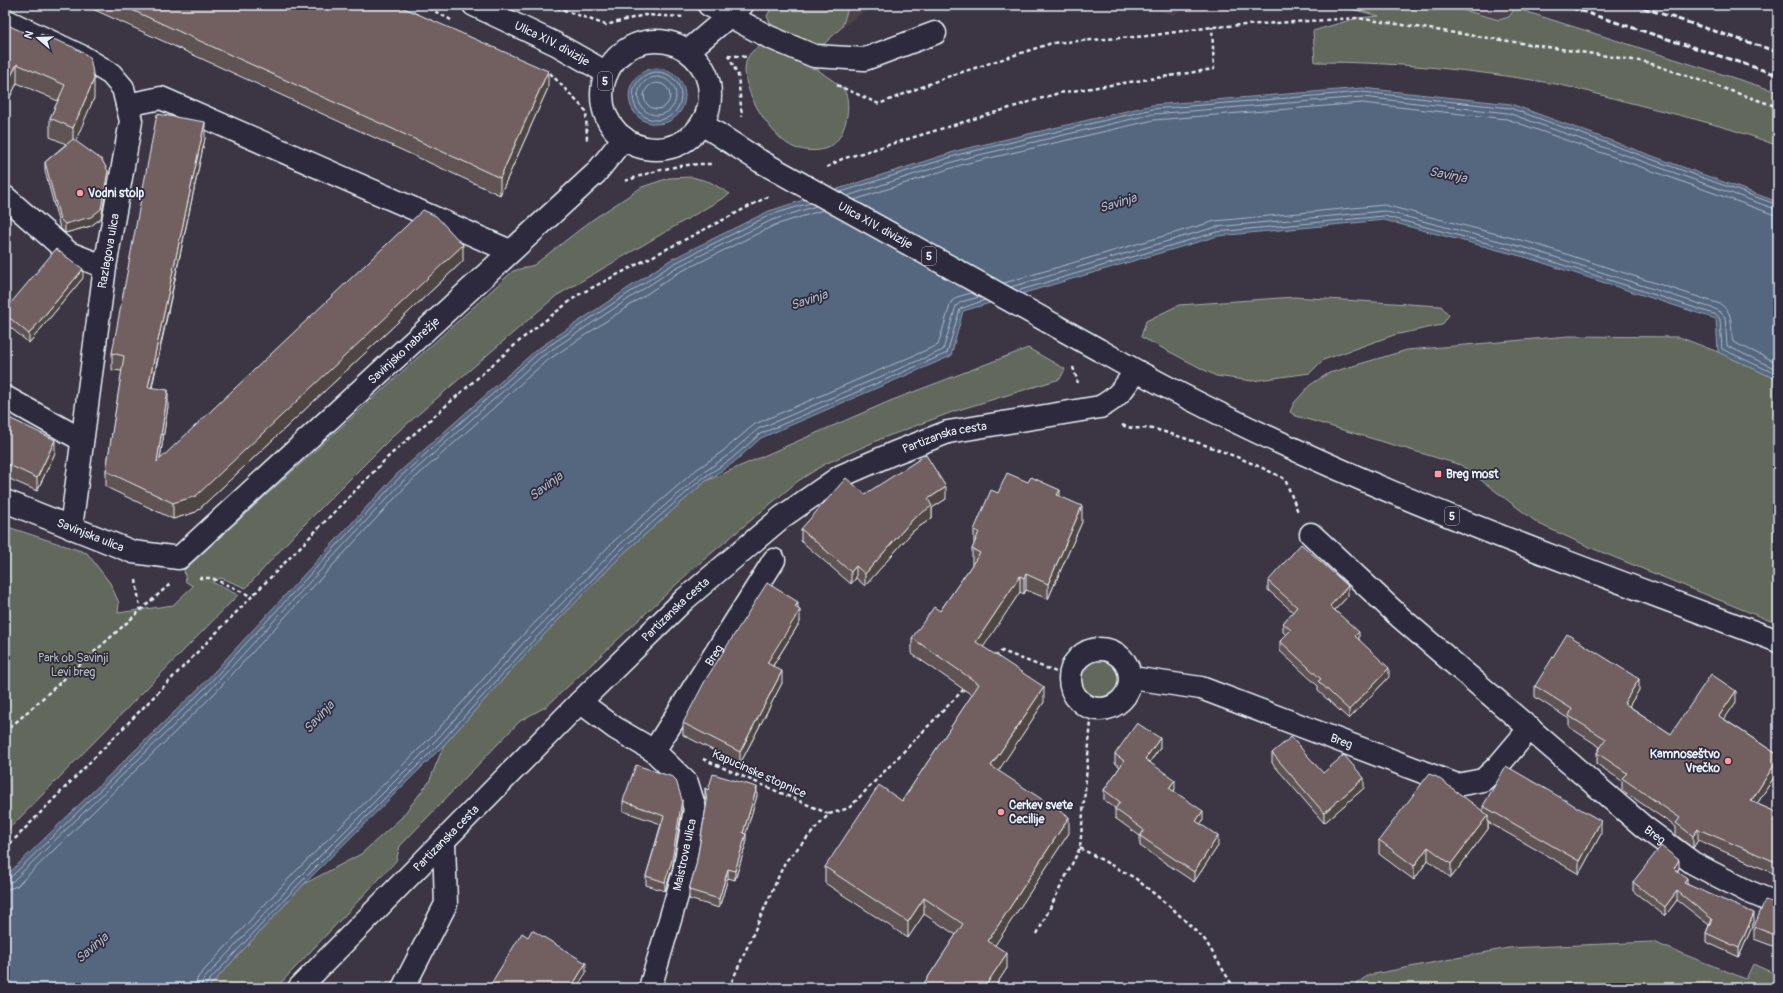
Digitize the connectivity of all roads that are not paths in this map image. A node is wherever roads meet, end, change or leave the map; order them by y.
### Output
1 (474, 5) edge
2 (709, 5) edge
3 (735, 11) edge
4 (5, 20) edge
5 (935, 33) dead end
6 (688, 51) junction
7 (607, 73) junction
8 (127, 105) junction
9 (702, 124) junction
10 (624, 138) junction
11 (5, 198) edge
12 (510, 251) junction
13 (105, 267) junction
14 (1135, 371) junction
15 (5, 397) edge
16 (82, 440) junction
17 (5, 501) edge
18 (71, 528) junction
19 (1311, 534) dead end
20 (179, 558) joint
21 (774, 560) dead end
22 (1778, 641) edge
23 (1132, 678) junction
24 (580, 702) junction
25 (1530, 728) junction
26 (654, 751) junction
27 (444, 842) junction
28 (1778, 904) edge
29 (299, 988) edge
30 (403, 988) edge
31 (650, 988) edge

1 - 7 street, Ulica XIV. divizije / 5
2 - 3 street
3 - 5 street
3 - 6 street
4 - 8 street, Razlagova ulica
6 - 7 street, 5
6 - 9 street, 5
7 - 10 street, 5
8 - 12 street
8 - 13 street, Razlagova ulica
9 - 10 street, 5
9 - 14 street, Ulica XIV. divizije / 5, bridge
10 - 12 street, Savinjsko nabrežje
11 - 13 street
12 - 20 street, Savinjsko nabrežje
13 - 16 street, Razlagova ulica
14 - 22 street, 5
14 - 24 street, Partizanska cesta
15 - 16 street
16 - 18 street, Razlagova ulica
17 - 18 street, Savinjska ulica
18 - 20 street, Savinjska ulica
19 - 25 street, Breg
21 - 26 street, Breg
23 - 23 street
23 - 25 street, Breg
24 - 26 street, Maistrova ulica
24 - 27 street, Partizanska cesta
25 - 28 street, Breg
26 - 31 street, Maistrova ulica
27 - 29 street, Partizanska cesta
27 - 30 street

